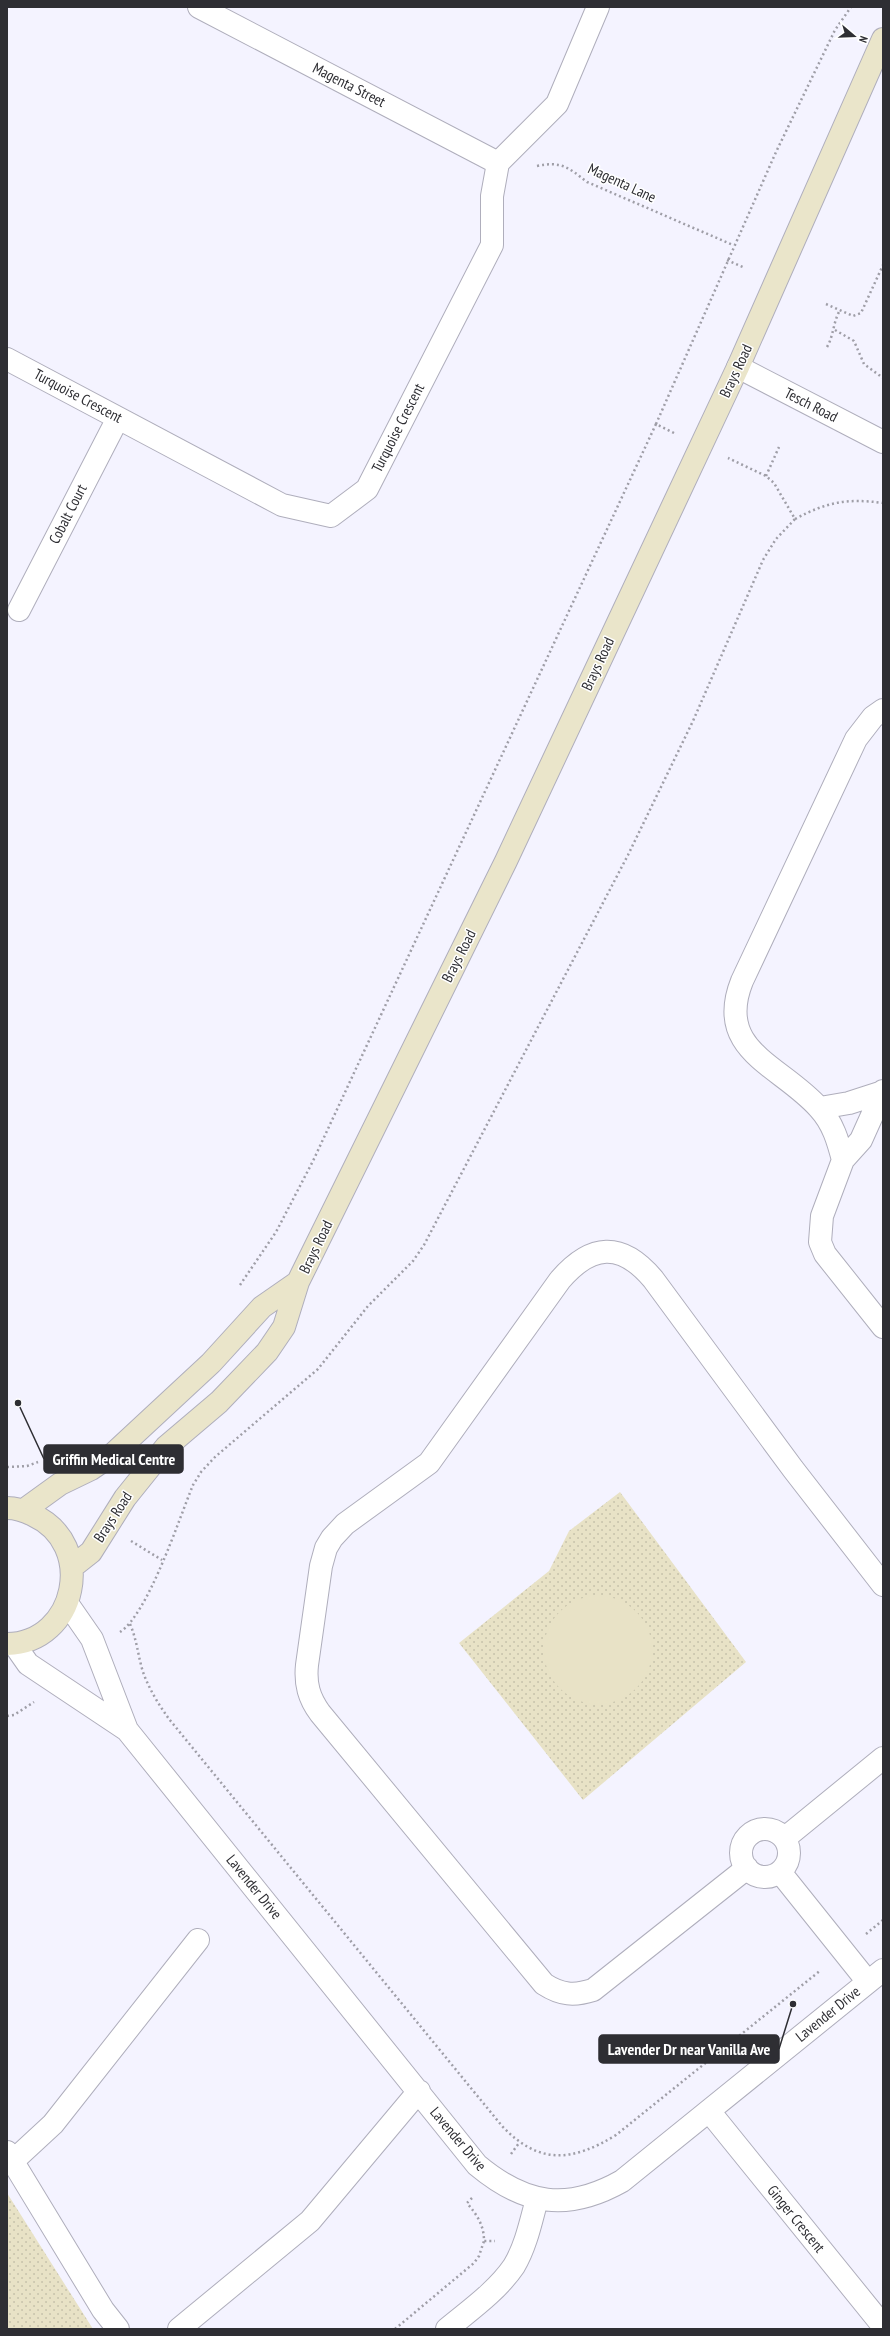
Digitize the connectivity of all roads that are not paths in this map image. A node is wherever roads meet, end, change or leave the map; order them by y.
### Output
1 (199, 7) edge
2 (598, 7) edge
3 (883, 39) edge
4 (498, 162) junction
5 (7, 359) edge
6 (738, 367) junction
7 (118, 418) junction
8 (883, 442) edge
9 (19, 610) dead end
10 (883, 710) edge
11 (883, 1091) edge
12 (820, 1108) junction
13 (843, 1160) junction
14 (298, 1282) junction
15 (883, 1327) edge
16 (15, 1509) edge
17 (72, 1567) junction
18 (883, 1585) edge
19 (67, 1603) junction
20 (11, 1644) edge
21 (127, 1730) junction
22 (883, 1758) edge
23 (785, 1838) junction
24 (747, 1868) junction
25 (780, 1872) junction
26 (198, 1940) dead end
27 (876, 1976) edge
28 (419, 2091) junction
29 (709, 2111) junction
30 (10, 2156) edge
31 (537, 2199) junction
32 (883, 2326) edge
33 (118, 2329) edge
34 (179, 2329) edge
35 (446, 2329) edge

1 - 4 street, Magenta Street
2 - 4 street
3 - 6 main road, Brays Road
4 - 7 street, Turquoise Crescent
5 - 7 street, Turquoise Crescent
6 - 8 street, Tesch Road
6 - 14 main road, Brays Road
7 - 9 street, Cobalt Court
10 - 12 street
11 - 12 street
11 - 13 street
12 - 13 street
13 - 15 street
14 - 16 main road, Brays Road
14 - 17 main road, Brays Road
16 - 17 main road
17 - 19 main road
18 - 24 street
19 - 20 main road
19 - 21 street, Lavender Drive
20 - 21 street, Lavender Drive
21 - 28 street, Lavender Drive
22 - 23 street
23 - 24 street
23 - 25 street
24 - 25 street
25 - 27 street
26 - 30 street
27 - 29 street, Lavender Drive
28 - 31 street, Lavender Drive
28 - 34 street
29 - 31 street, Lavender Drive
29 - 32 street, Ginger Crescent
30 - 33 street
31 - 35 street

